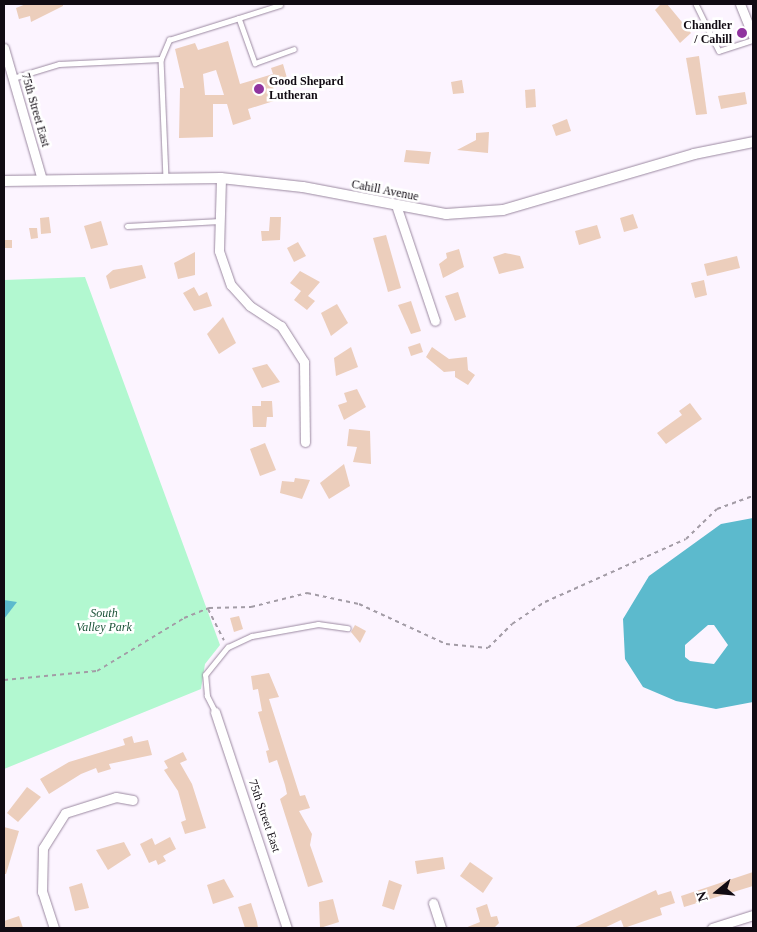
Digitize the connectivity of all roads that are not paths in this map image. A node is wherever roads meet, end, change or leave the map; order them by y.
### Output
1 (696, 4) edge
2 (740, 4) edge
3 (280, 5) dead end
4 (239, 18) junction
5 (753, 38) edge
6 (4, 48) edge
7 (294, 49) dead end
8 (161, 58) junction
9 (13, 78) junction
10 (753, 142) edge
11 (166, 178) junction
12 (221, 178) junction
13 (42, 180) junction
14 (4, 181) edge
15 (397, 208) junction
16 (220, 220) junction
17 (127, 226) dead end
18 (435, 321) dead end
19 (305, 442) dead end
20 (348, 628) dead end
21 (215, 712) joint
22 (133, 800) dead end
23 (433, 903) dead end
24 (753, 915) edge
25 (54, 928) edge
26 (288, 928) edge
27 (441, 928) edge
28 (712, 928) edge

1 - 5 lane
2 - 5 street
3 - 4 lane
4 - 7 lane
4 - 8 lane
6 - 9 street, 75th Street East
8 - 9 lane
8 - 11 lane
9 - 13 street, 75th Street East
10 - 15 street, Cahill Avenue
11 - 12 street, Cahill Avenue
11 - 13 street, Cahill Avenue
12 - 15 street, Cahill Avenue
12 - 16 street
13 - 14 street, Cahill Avenue
15 - 18 street
16 - 17 lane
16 - 19 street
20 - 21 lane
21 - 26 street, 75th Street East
22 - 25 street
23 - 27 street
24 - 28 street

